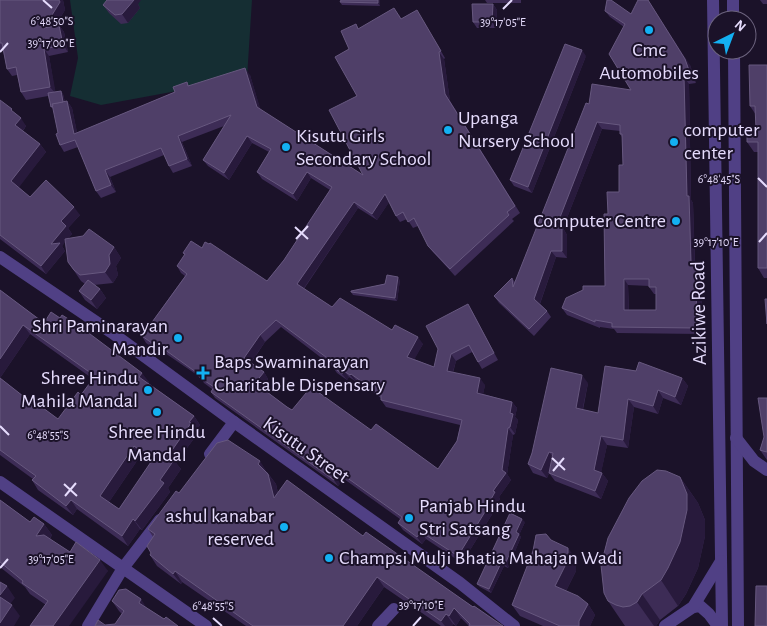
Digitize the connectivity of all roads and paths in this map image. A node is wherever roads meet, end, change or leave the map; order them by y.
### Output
1 (713, 0) edge
2 (734, 60) edge
3 (0, 257) edge
4 (234, 422) junction
5 (736, 438) junction
6 (205, 461) edge
7 (767, 470) edge
8 (0, 482) edge
9 (170, 507) edge
10 (737, 545) junction
11 (721, 561) junction
12 (123, 568) junction
13 (693, 607) junction
14 (394, 609) dead end
15 (88, 626) edge
16 (206, 626) edge
17 (378, 626) edge
18 (514, 626) edge
19 (664, 626) edge
20 (718, 626) edge
21 (722, 626) edge
22 (738, 626) edge

1 - 11 street, Azikiwe Road
2 - 5 street, Azikiwe Road
3 - 4 street, Kisutu Street
4 - 6 street
4 - 18 street, Kisutu Street
5 - 7 street
5 - 10 street, Azikiwe Road
8 - 12 street
9 - 12 street
10 - 11 street
10 - 22 street, Azikiwe Road
11 - 13 street
11 - 21 street, Azikiwe Road
12 - 15 street
12 - 16 street
13 - 19 street
13 - 20 street
14 - 17 street

